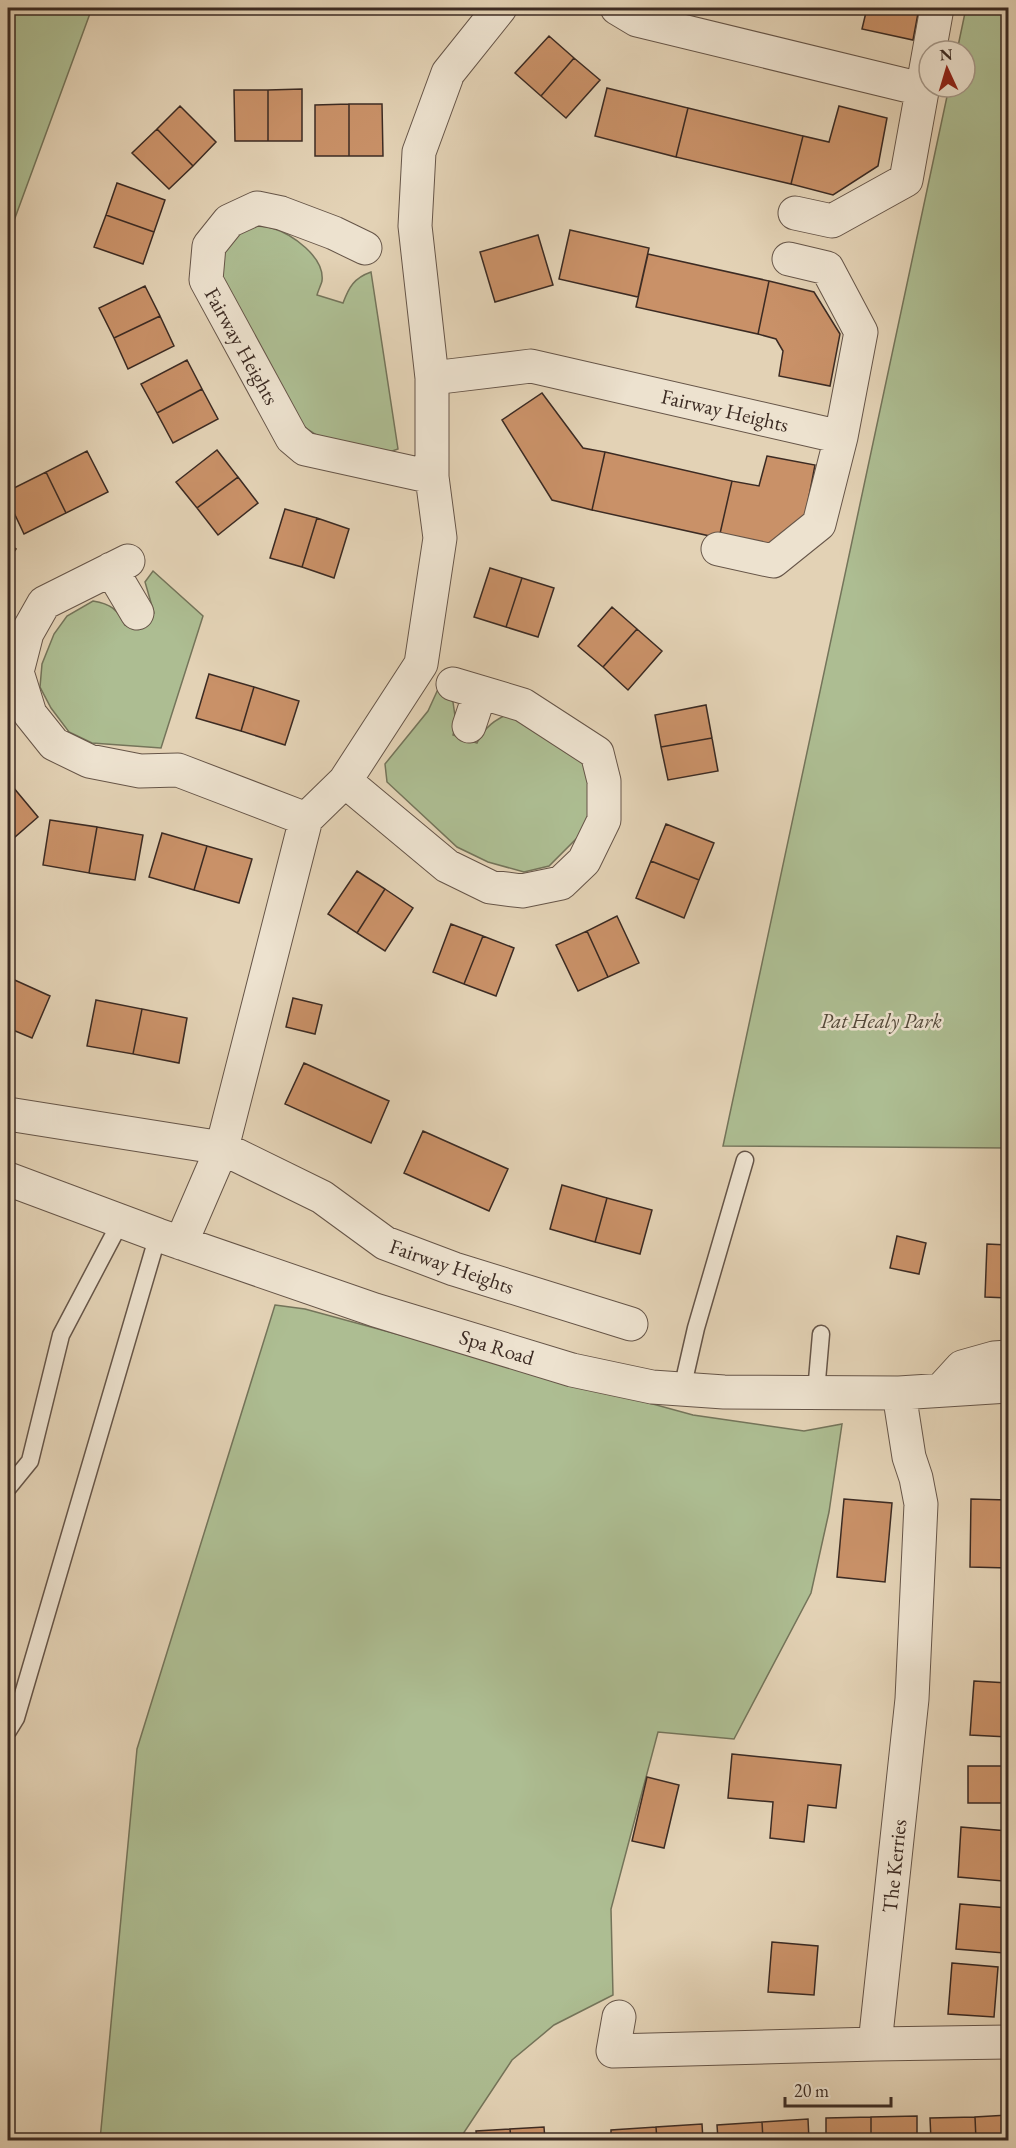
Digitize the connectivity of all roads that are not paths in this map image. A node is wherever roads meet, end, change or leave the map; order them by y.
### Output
1 (500, 8) edge
2 (617, 8) edge
3 (937, 8) edge
4 (931, 39) edge
5 (917, 88) edge
6 (919, 99) edge
7 (795, 213) dead end
8 (365, 248) dead end
9 (789, 259) dead end
10 (432, 378) junction
11 (841, 437) junction
12 (432, 477) junction
13 (718, 549) dead end
14 (137, 613) dead end
15 (469, 726) dead end
16 (345, 781) junction
17 (306, 819) junction
18 (8, 1114) edge
19 (222, 1148) junction
20 (745, 1160) dead end
21 (11, 1187) edge
22 (121, 1221) junction
23 (170, 1239) junction
24 (631, 1324) dead end
25 (821, 1334) dead end
26 (1008, 1357) edge
27 (1008, 1386) edge
28 (682, 1389) junction
29 (941, 1390) junction
30 (816, 1392) junction
31 (899, 1394) junction
32 (8, 1488) edge
33 (8, 1731) edge
34 (619, 2017) dead end
35 (1008, 2042) edge
36 (875, 2044) junction

1 - 10 street
2 - 5 street
3 - 4 street
6 - 7 street
8 - 12 street, Fairway Heights
9 - 11 street
10 - 11 street, Fairway Heights
10 - 12 street
11 - 13 street
12 - 16 street
14 - 17 street
15 - 16 street
16 - 17 street
17 - 19 street
18 - 19 street, Fairway Heights
19 - 23 street
19 - 24 street, Fairway Heights
20 - 28 lane
21 - 22 street, Spa Road
22 - 23 street, Spa Road
22 - 32 lane
23 - 28 street, Spa Road
23 - 33 lane
25 - 30 lane
26 - 29 street
27 - 29 street, Spa Road
28 - 30 street, Spa Road
29 - 31 street, Spa Road
30 - 31 street, Spa Road
31 - 36 street, The Kerries
34 - 36 street
35 - 36 street

